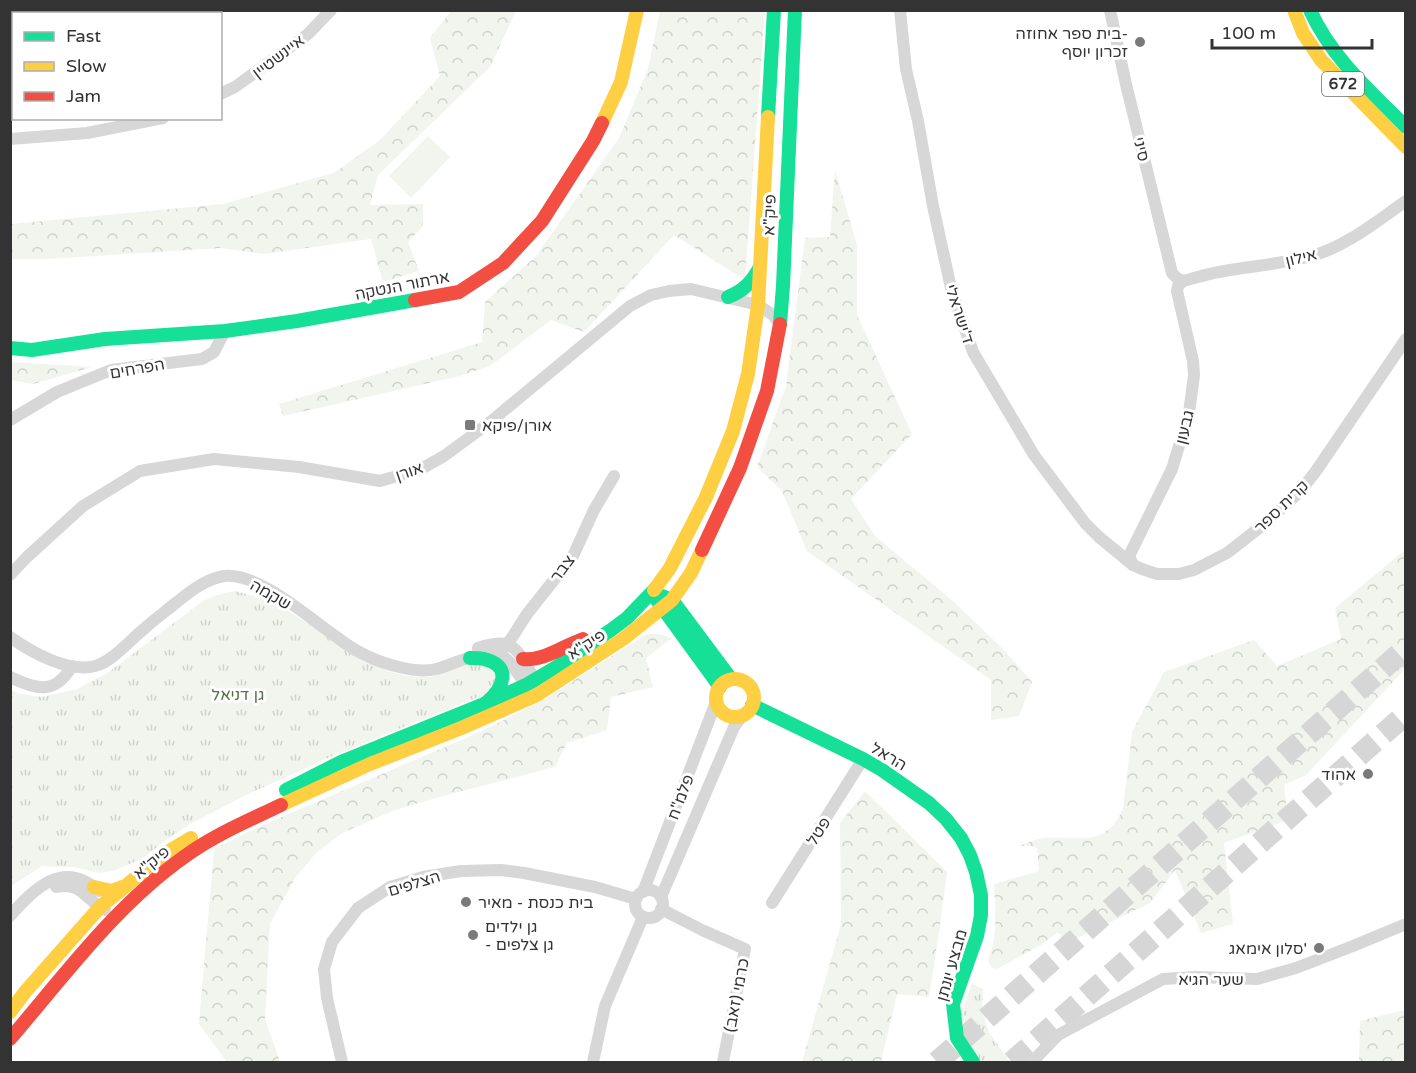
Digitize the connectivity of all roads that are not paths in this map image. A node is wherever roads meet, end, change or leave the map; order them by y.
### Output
1 (331, 10) edge
2 (636, 10) edge
3 (774, 10) edge
4 (795, 10) edge
5 (900, 10) edge
6 (1110, 10) edge
7 (1294, 10) edge
8 (1310, 10) edge
9 (222, 93) edge
10 (153, 120) edge
11 (1406, 127) edge
12 (10, 139) edge
13 (1406, 147) edge
14 (1406, 201) edge
15 (760, 267) junction
16 (1183, 281) junction
17 (728, 297) junction
18 (758, 305) junction
19 (780, 325) junction
20 (225, 331) junction
21 (1406, 339) edge
22 (10, 348) edge
23 (10, 420) edge
24 (614, 476) dead end
25 (1133, 565) junction
26 (691, 573) junction
27 (10, 575) edge
28 (651, 592) junction
29 (667, 604) junction
30 (639, 627) junction
31 (684, 627) junction
32 (611, 630) junction
33 (10, 637) edge
34 (508, 644) junction
35 (499, 654) junction
36 (470, 658) junction
37 (523, 659) junction
38 (72, 666) junction
39 (412, 669) junction
40 (10, 677) edge
41 (530, 683) junction
42 (726, 683) junction
43 (537, 695) junction
44 (716, 702) junction
45 (484, 704) junction
46 (752, 705) junction
47 (742, 716) junction
48 (863, 759) junction
49 (976, 872) joint
50 (122, 887) junction
51 (90, 891) junction
52 (639, 895) junction
53 (104, 903) junction
54 (661, 903) junction
55 (772, 903) dead end
56 (15, 911) edge
57 (117, 916) junction
58 (643, 916) junction
59 (89, 918) junction
60 (1406, 924) edge
61 (25, 992) junction
62 (10, 1007) edge
63 (10, 1012) edge
64 (10, 1039) edge
65 (342, 1062) edge
66 (593, 1062) edge
67 (723, 1062) edge
68 (973, 1062) edge
69 (1032, 1062) edge

1 - 9 street, איינשטיין
2 - 20 main road, ארתור הנטקה
3 - 15 main road, פיק"א
4 - 19 main road, פיק"א
5 - 25 street, ד'ישראלי
6 - 16 street, סיני
7 - 13 main road, 672
8 - 11 main road, 672
10 - 12 street
14 - 16 street, אילון
15 - 17 main road
15 - 18 main road, פיק"א
16 - 25 street, גבעון
17 - 18 street, אורן
17 - 27 street, אורן
18 - 19 street, אורן
18 - 28 main road, פיק"א
19 - 26 main road, פיק"א
20 - 22 main road, ארתור הנטקה
20 - 23 street, הפרחים
21 - 25 street, קרית ספר
24 - 34 street, צבר
26 - 29 main road, פיק"א
26 - 31 main road
28 - 29 main road
28 - 32 main road, פיק"א
29 - 30 main road, פיק"א
29 - 31 main road
30 - 31 main road
30 - 43 main road, פיק"א
31 - 42 main road
32 - 37 main road
32 - 41 main road, פיק"א
33 - 38 street, שקמה
34 - 35 street, צבר
34 - 37 street
34 - 39 street
35 - 36 street, שקמה
35 - 41 street
36 - 39 street, שקמה
36 - 45 main road
37 - 41 street
38 - 39 street, שקמה
38 - 40 street
41 - 43 street
41 - 45 main road, פיק"א
42 - 44 main road
42 - 46 main road
43 - 57 main road, פיק"א
44 - 47 main road
44 - 52 street, פלמ"ח
45 - 50 main road, פיק"א
46 - 47 main road
46 - 48 main road, הראל
47 - 54 street, פלמ"ח
48 - 49 main road, הראל
48 - 55 street, פטל
49 - 68 main road, מבצע יונתן
50 - 51 main road
50 - 53 main road, פיק"א
51 - 53 street
51 - 56 street
51 - 59 main road
52 - 54 street
52 - 58 street
52 - 65 street, הצלפים
53 - 57 street
53 - 59 main road, פיק"א
54 - 58 street
54 - 67 street, כרמי (זאב)
57 - 64 main road, פיק"א
58 - 66 street
59 - 61 main road, פיק"א
60 - 69 street, שער הגיא
61 - 62 main road
61 - 63 main road, פיק"א

